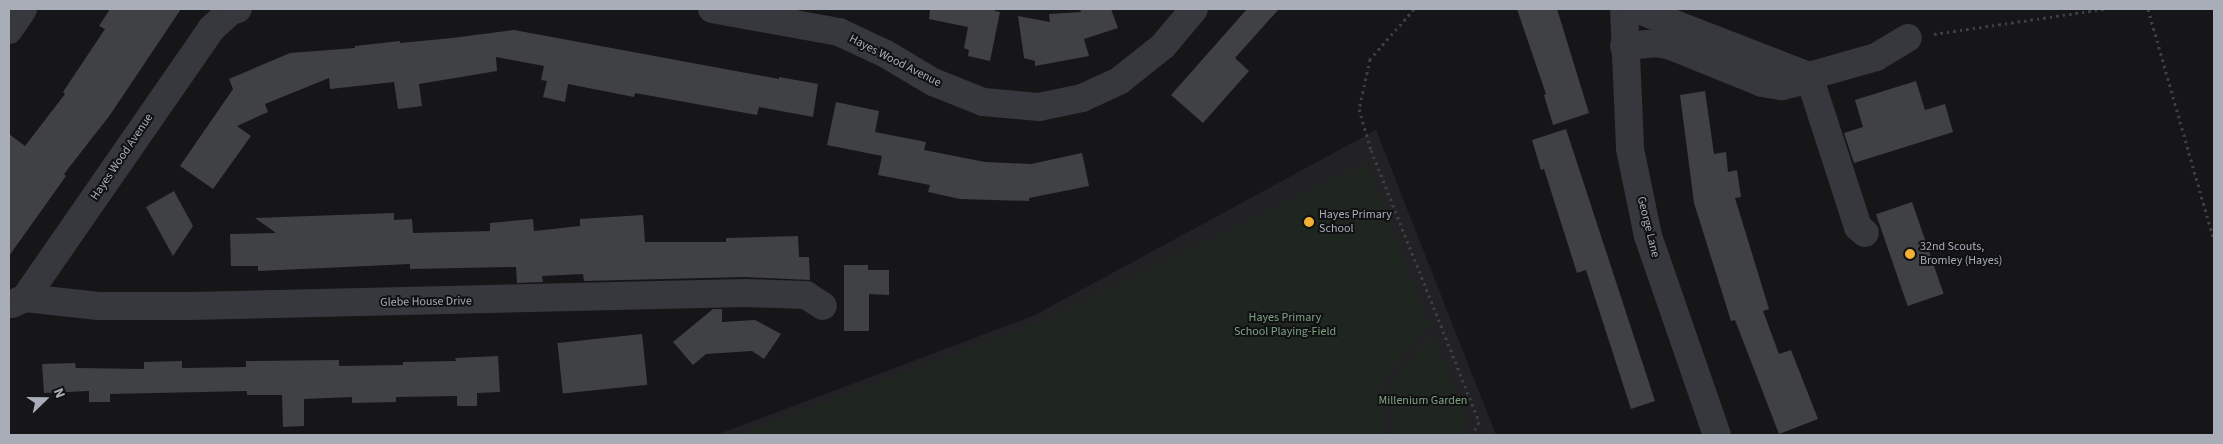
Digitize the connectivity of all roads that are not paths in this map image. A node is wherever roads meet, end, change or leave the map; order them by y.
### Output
1 (23, 9) edge
2 (238, 9) edge
3 (712, 9) edge
4 (1194, 9) edge
5 (1624, 9) edge
6 (1636, 9) edge
7 (9, 30) edge
8 (1908, 38) road end
9 (1624, 46) junction
10 (1809, 76) junction
11 (1865, 233) dead end
12 (17, 302) edge
13 (823, 306) dead end
14 (1717, 435) edge

1 - 7 street
2 - 12 street, Hayes Wood Avenue
3 - 4 street, Hayes Wood Avenue
5 - 9 street, George Lane
6 - 10 street
8 - 10 street
9 - 10 street
9 - 14 street, George Lane
10 - 11 street
12 - 13 street, Glebe House Drive

